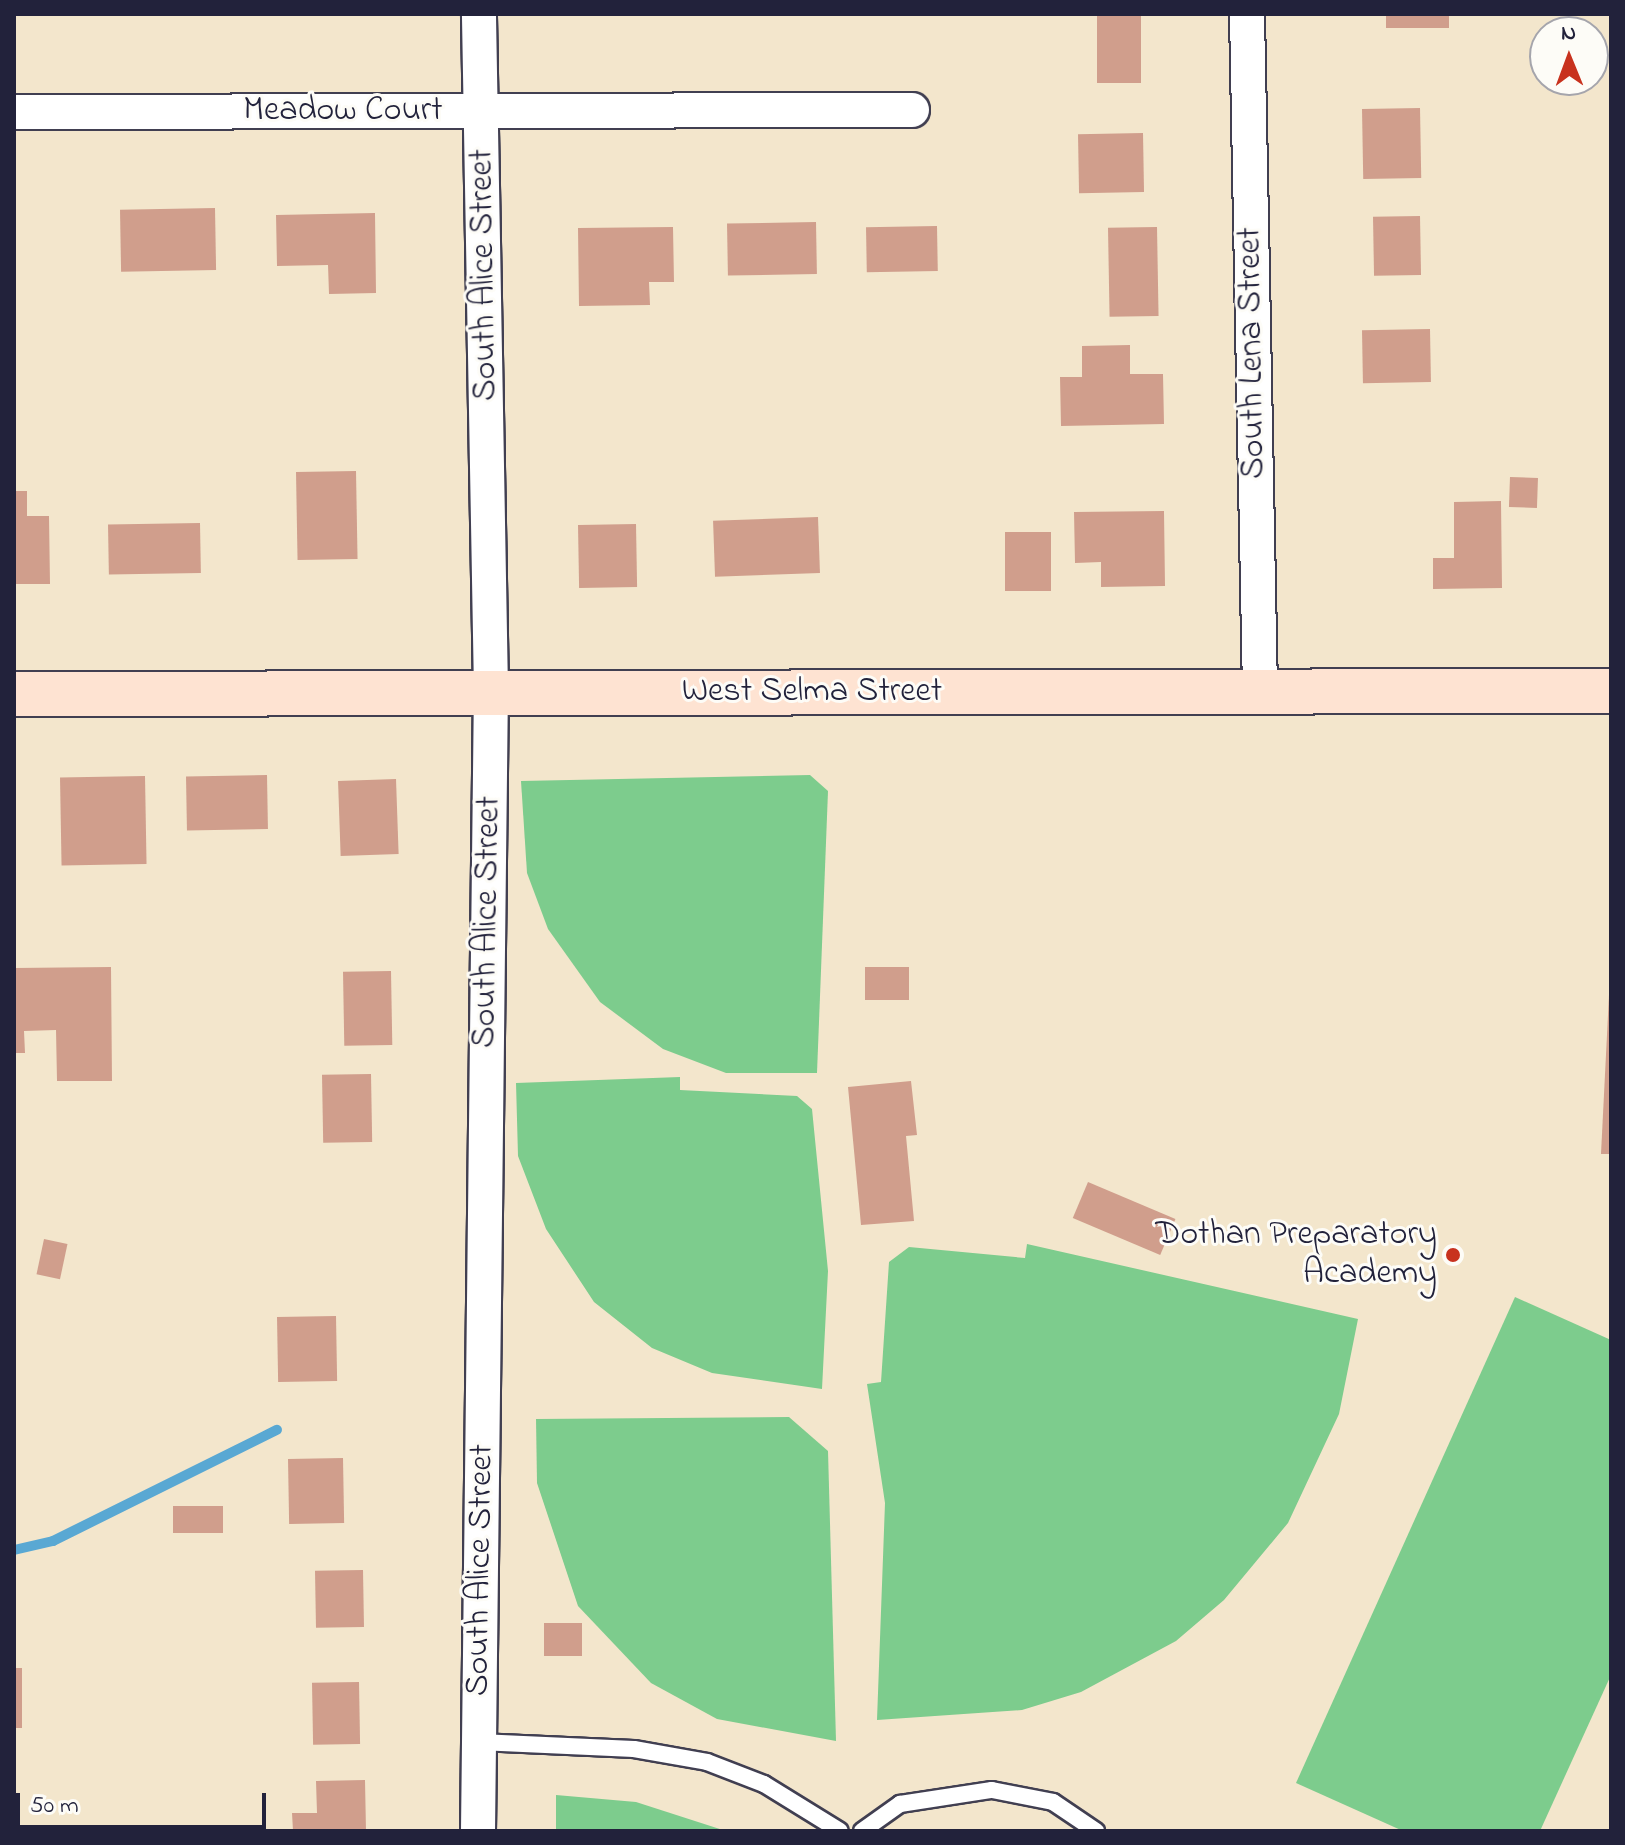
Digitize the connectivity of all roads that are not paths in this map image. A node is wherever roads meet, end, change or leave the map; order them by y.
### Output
1 (479, 14) edge
2 (1247, 14) edge
3 (912, 110) dead end
4 (14, 112) edge
5 (482, 112) junction
6 (491, 691) junction
7 (1611, 691) edge
8 (1260, 692) junction
9 (14, 694) edge
10 (479, 1742) junction
11 (478, 1831) edge
12 (840, 1831) edge
13 (862, 1831) edge
14 (1096, 1831) edge

1 - 5 street, South Alice Street
2 - 8 street, South Lena Street
3 - 5 street, Meadow Court
4 - 5 street, Meadow Court
5 - 6 street, South Alice Street
6 - 8 street, West Selma Street
6 - 9 street, West Selma Street
6 - 10 street, South Alice Street
7 - 8 street, West Selma Street
10 - 11 street, South Alice Street
10 - 12 lane
13 - 14 lane

